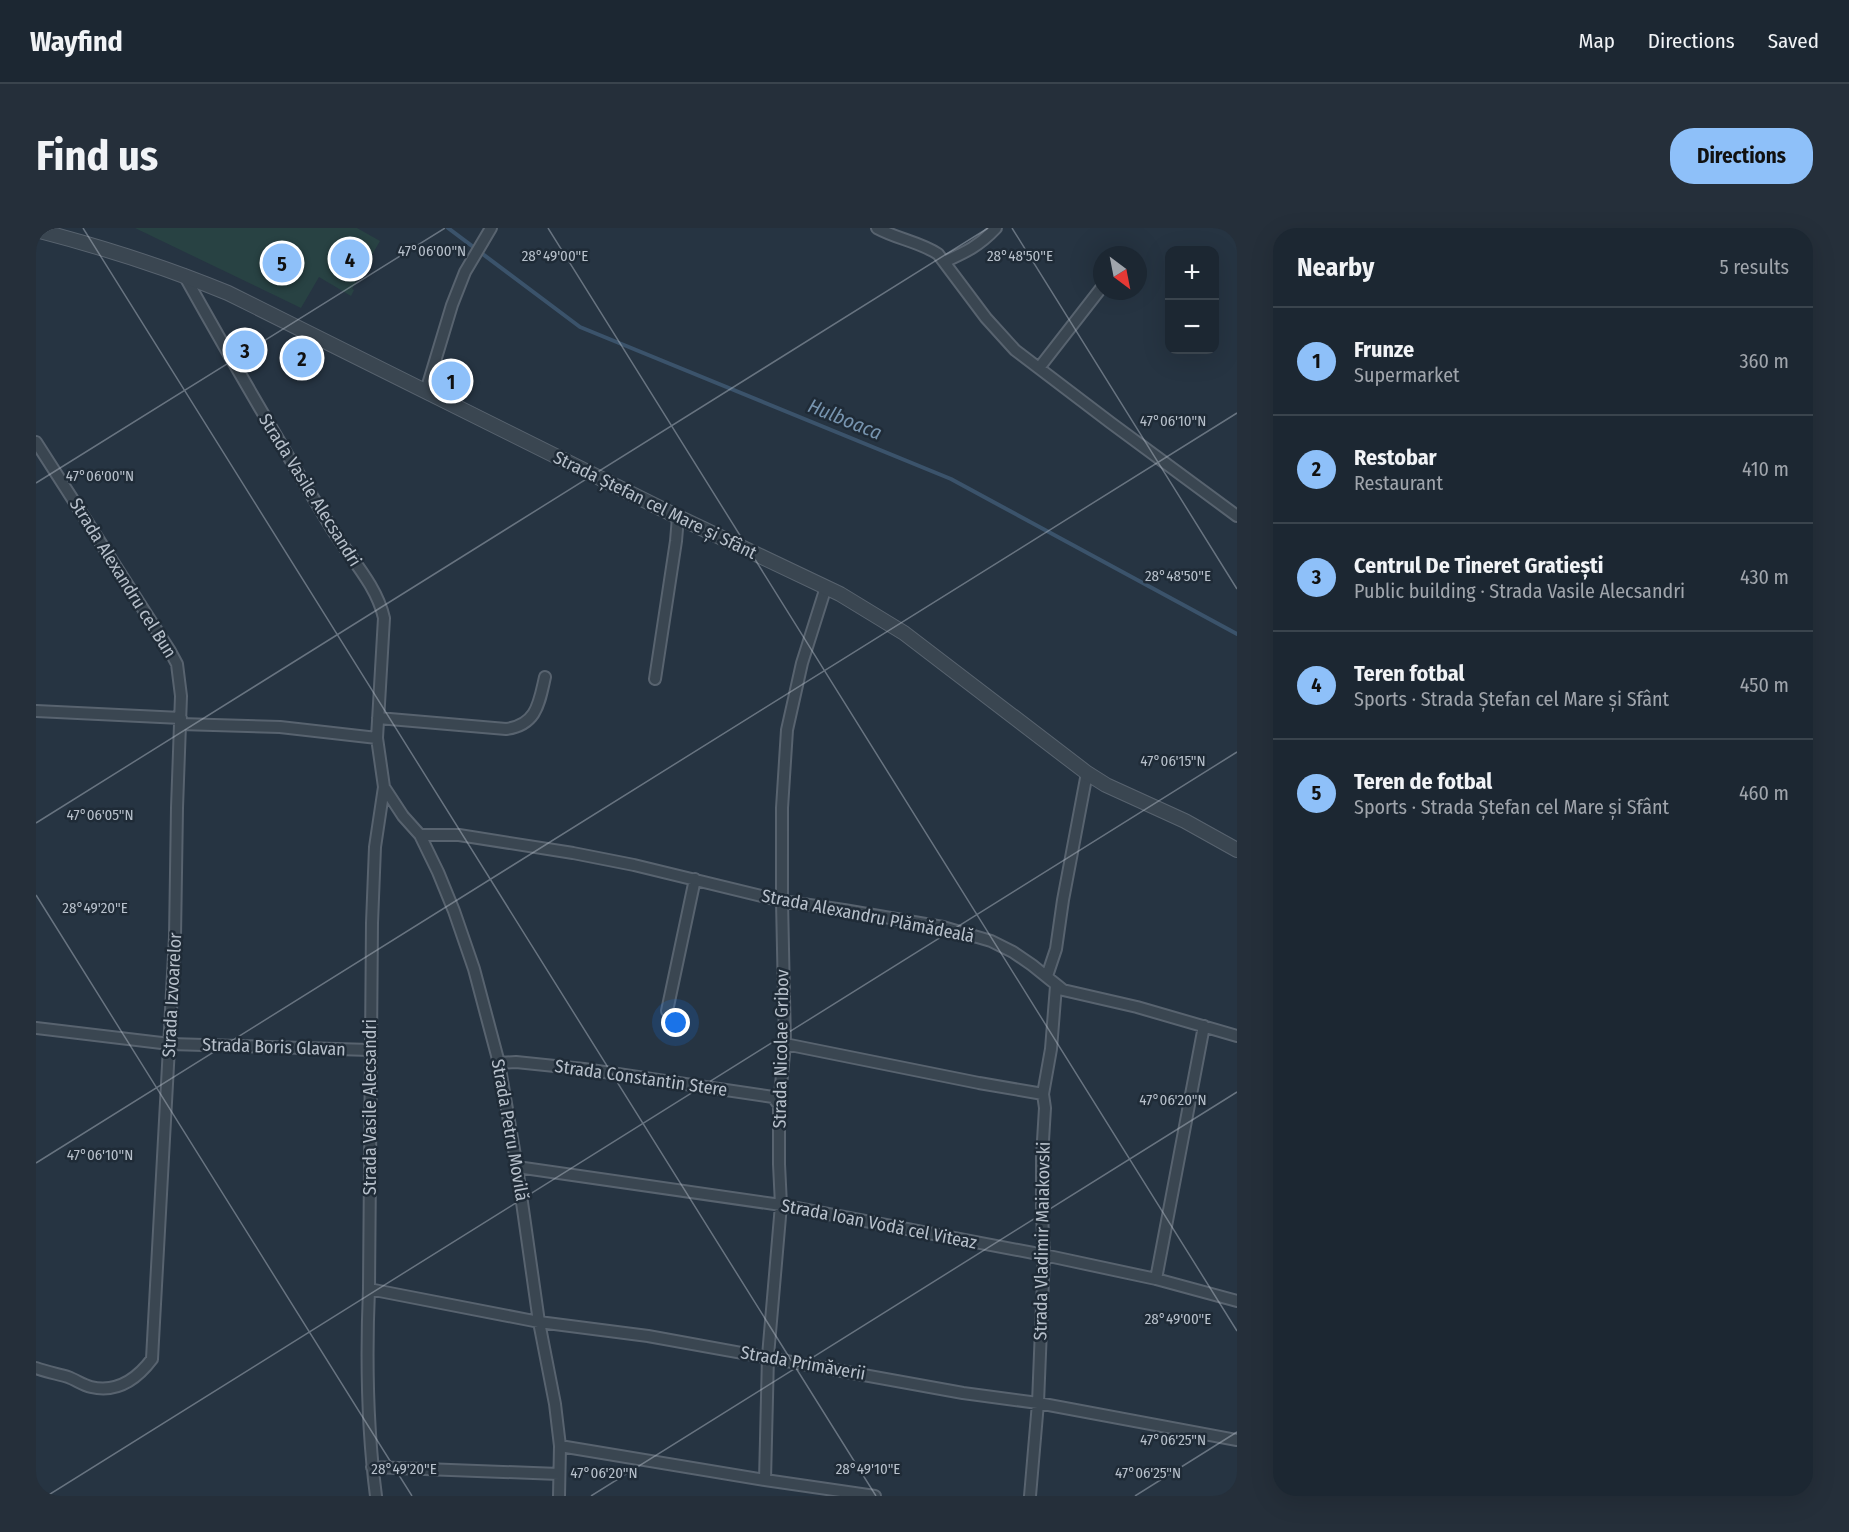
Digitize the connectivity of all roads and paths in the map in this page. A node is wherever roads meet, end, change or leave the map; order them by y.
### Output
1 (491, 228) edge
2 (877, 228) edge
3 (996, 228) edge
4 (36, 230) edge
5 (944, 262) junction
6 (184, 275) junction
7 (1093, 298) edge
8 (1040, 368) junction
9 (426, 391) junction
10 (36, 442) edge
11 (1237, 516) edge
12 (678, 517) junction
13 (826, 587) junction
14 (544, 677) dead end
15 (655, 679) dead end
16 (36, 711) edge
17 (378, 718) junction
18 (180, 721) junction
19 (377, 738) junction
20 (1087, 773) junction
21 (384, 787) junction
22 (420, 835) junction
23 (1237, 850) edge
24 (695, 879) junction
25 (782, 901) junction
26 (1047, 976) junction
27 (1056, 986) junction
28 (667, 1011) dead end
29 (1204, 1026) junction
30 (36, 1028) edge
31 (1237, 1036) edge
32 (170, 1044) junction
33 (785, 1044) junction
34 (370, 1050) junction
35 (499, 1063) junction
36 (1043, 1094) junction
37 (779, 1105) junction
38 (517, 1167) junction
39 (781, 1205) junction
40 (1044, 1255) junction
41 (1156, 1279) junction
42 (369, 1289) junction
43 (1237, 1301) edge
44 (539, 1322) junction
45 (768, 1356) junction
46 (36, 1368) edge
47 (1038, 1402) junction
48 (1237, 1440) edge
49 (560, 1446) junction
50 (372, 1467) junction
51 (559, 1474) junction
52 (765, 1480) junction
53 (376, 1496) edge
54 (559, 1496) edge
55 (875, 1496) edge
56 (1030, 1496) edge

1 - 9 street
2 - 5 street
3 - 5 street
4 - 6 street, Strada Ștefan cel Mare și Sfânt
5 - 8 street
6 - 9 street, Strada Ștefan cel Mare și Sfânt
6 - 17 street, Strada Vasile Alecsandri
7 - 8 street
8 - 11 street
9 - 12 street, Strada Ștefan cel Mare și Sfânt
10 - 18 street, Strada Alexandru cel Bun
12 - 13 street, Strada Ștefan cel Mare și Sfânt
12 - 15 street
13 - 20 street, Strada Ștefan cel Mare și Sfânt
13 - 25 street, Strada Nicolae Gribov
14 - 17 street
16 - 18 street
17 - 19 street, Strada Vasile Alecsandri
18 - 19 street
18 - 32 street, Strada Izvoarelor
19 - 21 street, Strada Vasile Alecsandri
20 - 23 street, Strada Ștefan cel Mare și Sfânt
20 - 26 street
21 - 22 street, Strada Petru Movilă
21 - 34 street, Strada Vasile Alecsandri
22 - 24 street, Strada Alexandru Plămădeală
22 - 35 street, Strada Petru Movilă
24 - 25 street, Strada Alexandru Plămădeală
24 - 28 street
25 - 26 street, Strada Alexandru Plămădeală
25 - 33 street, Strada Nicolae Gribov
26 - 27 street, Strada Alexandru Plămădeală
27 - 29 street, Strada Alexandru Plămădeală
27 - 36 street, Strada Vladimir Maiakovski
29 - 31 street, Strada Alexandru Plămădeală
29 - 41 street
30 - 32 street, Strada Boris Glavan
32 - 34 street, Strada Boris Glavan
32 - 46 street, Strada Izvoarelor
33 - 36 street
33 - 37 street, Strada Nicolae Gribov
34 - 42 street, Strada Vasile Alecsandri
35 - 37 street, Strada Constantin Stere
35 - 38 street, Strada Petru Movilă
36 - 40 street, Strada Vladimir Maiakovski
37 - 39 street, Strada Nicolae Gribov
38 - 39 street, Strada Ioan Vodă cel Viteaz
38 - 44 street, Strada Petru Movilă
39 - 40 street, Strada Ioan Vodă cel Viteaz
39 - 45 street, Strada Nicolae Gribov
40 - 41 street, Strada Ioan Vodă cel Viteaz
40 - 47 street, Strada Vladimir Maiakovski
41 - 43 street, Strada Ioan Vodă cel Viteaz
42 - 44 street, Strada Primăverii
42 - 50 street, Strada Vasile Alecsandri
44 - 45 street, Strada Primăverii
44 - 49 street, Strada Petru Movilă
45 - 47 street, Strada Primăverii
45 - 52 street, Strada Nicolae Gribov
47 - 48 street, Strada Primăverii
47 - 56 street, Strada Vladimir Maiakovski
49 - 51 street, Strada Petru Movilă
49 - 52 street
50 - 51 street
50 - 53 street, Strada Vasile Alecsandri
51 - 54 street, Strada Petru Movilă
52 - 55 street

